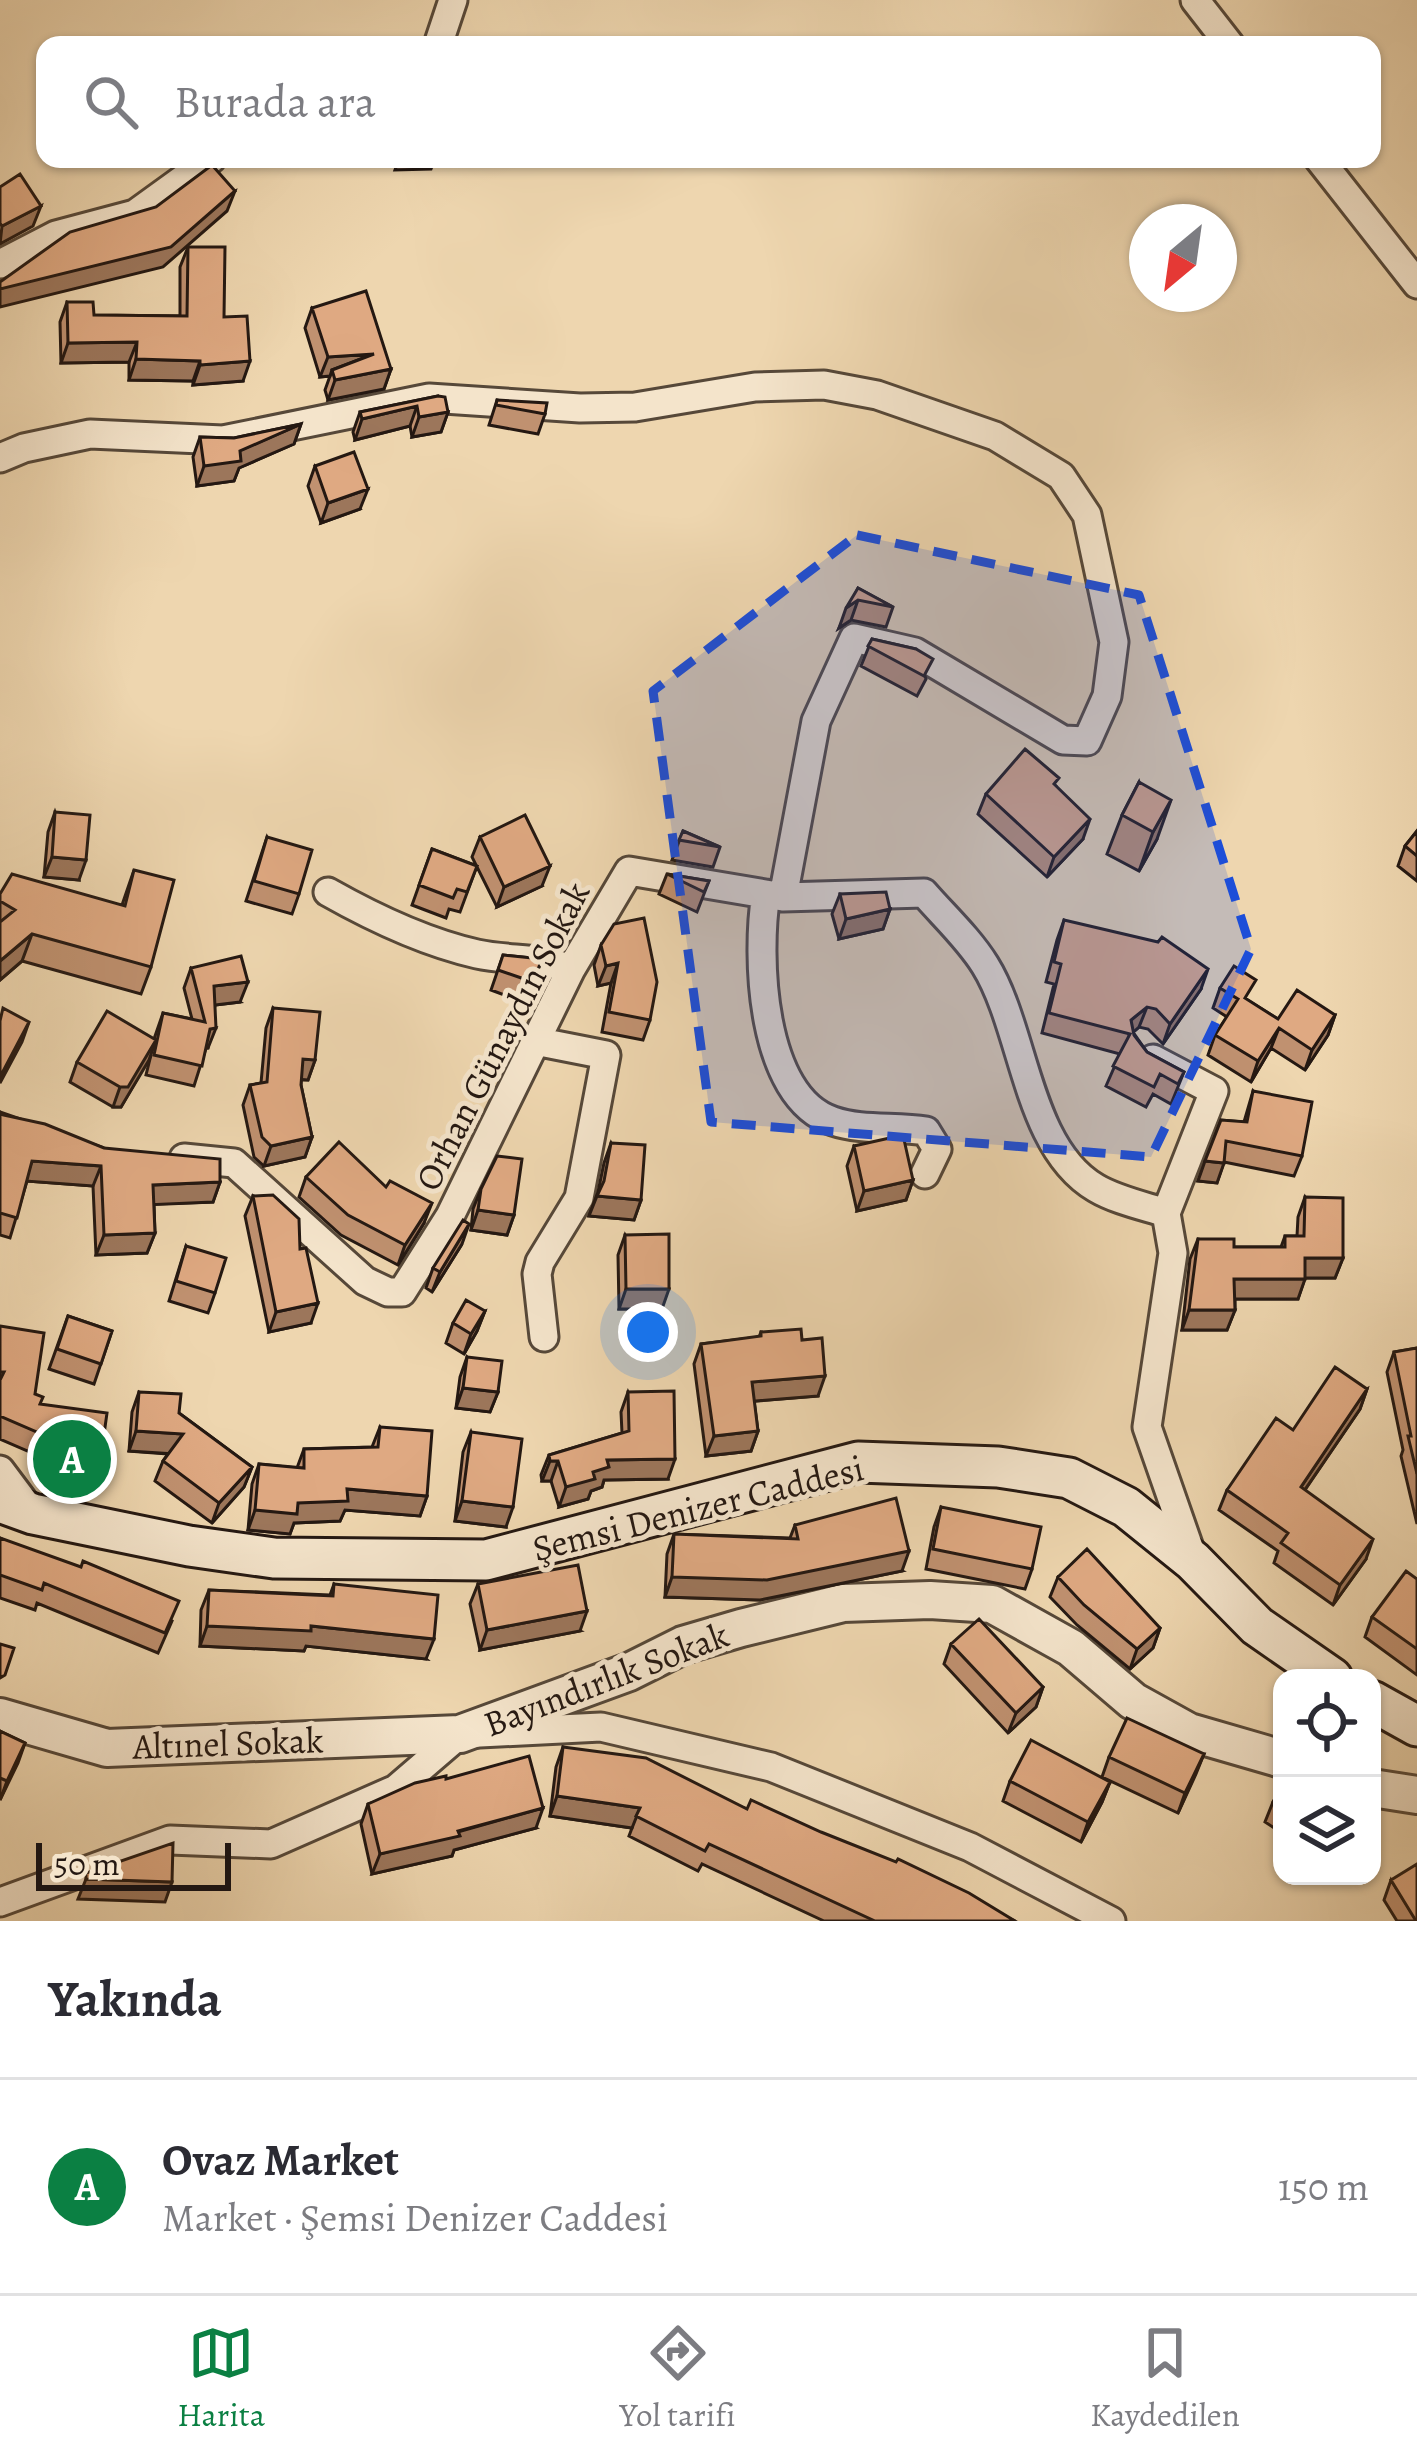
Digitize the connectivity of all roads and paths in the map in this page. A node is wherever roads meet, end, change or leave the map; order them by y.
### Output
1 (453, 0) edge
2 (1195, 0) edge
3 (440, 36) edge
4 (1223, 36) edge
5 (199, 168) edge
6 (1326, 168) edge
7 (0, 263) edge
8 (1417, 284) edge
9 (0, 458) edge
10 (328, 892) dead end
11 (774, 895) junction
12 (571, 969) junction
13 (535, 1041) junction
14 (1141, 1045) edge
15 (166, 1156) edge
16 (925, 1174) dead end
17 (1166, 1214) junction
18 (544, 1337) dead end
19 (0, 1470) edge
20 (16, 1508) edge
21 (1193, 1561) junction
22 (1319, 1669) edge
23 (1381, 1706) edge
24 (0, 1717) edge
25 (1417, 1726) edge
26 (460, 1734) junction
27 (1273, 1756) edge
28 (1381, 1789) edge
29 (1417, 1795) edge
30 (0, 1902) edge
31 (1111, 1921) edge

1 - 3 street
2 - 4 street
5 - 7 street
6 - 8 street
9 - 11 street
10 - 12 street
11 - 12 street, Orhan Günaydın Sokak
11 - 16 street
11 - 17 street, Orhan Günaydın Sokak
12 - 13 street, Orhan Günaydın Sokak
13 - 15 street, Orhan Günaydın Sokak
13 - 18 street
14 - 17 street
17 - 21 street
19 - 20 street
20 - 21 main road, Şemsi Denizer Caddesi
21 - 22 main road, Şemsi Denizer Caddesi
23 - 25 main road
24 - 26 street, Altınel Sokak
26 - 27 street, Bayındırlık Sokak
26 - 30 street
26 - 31 street
28 - 29 street

